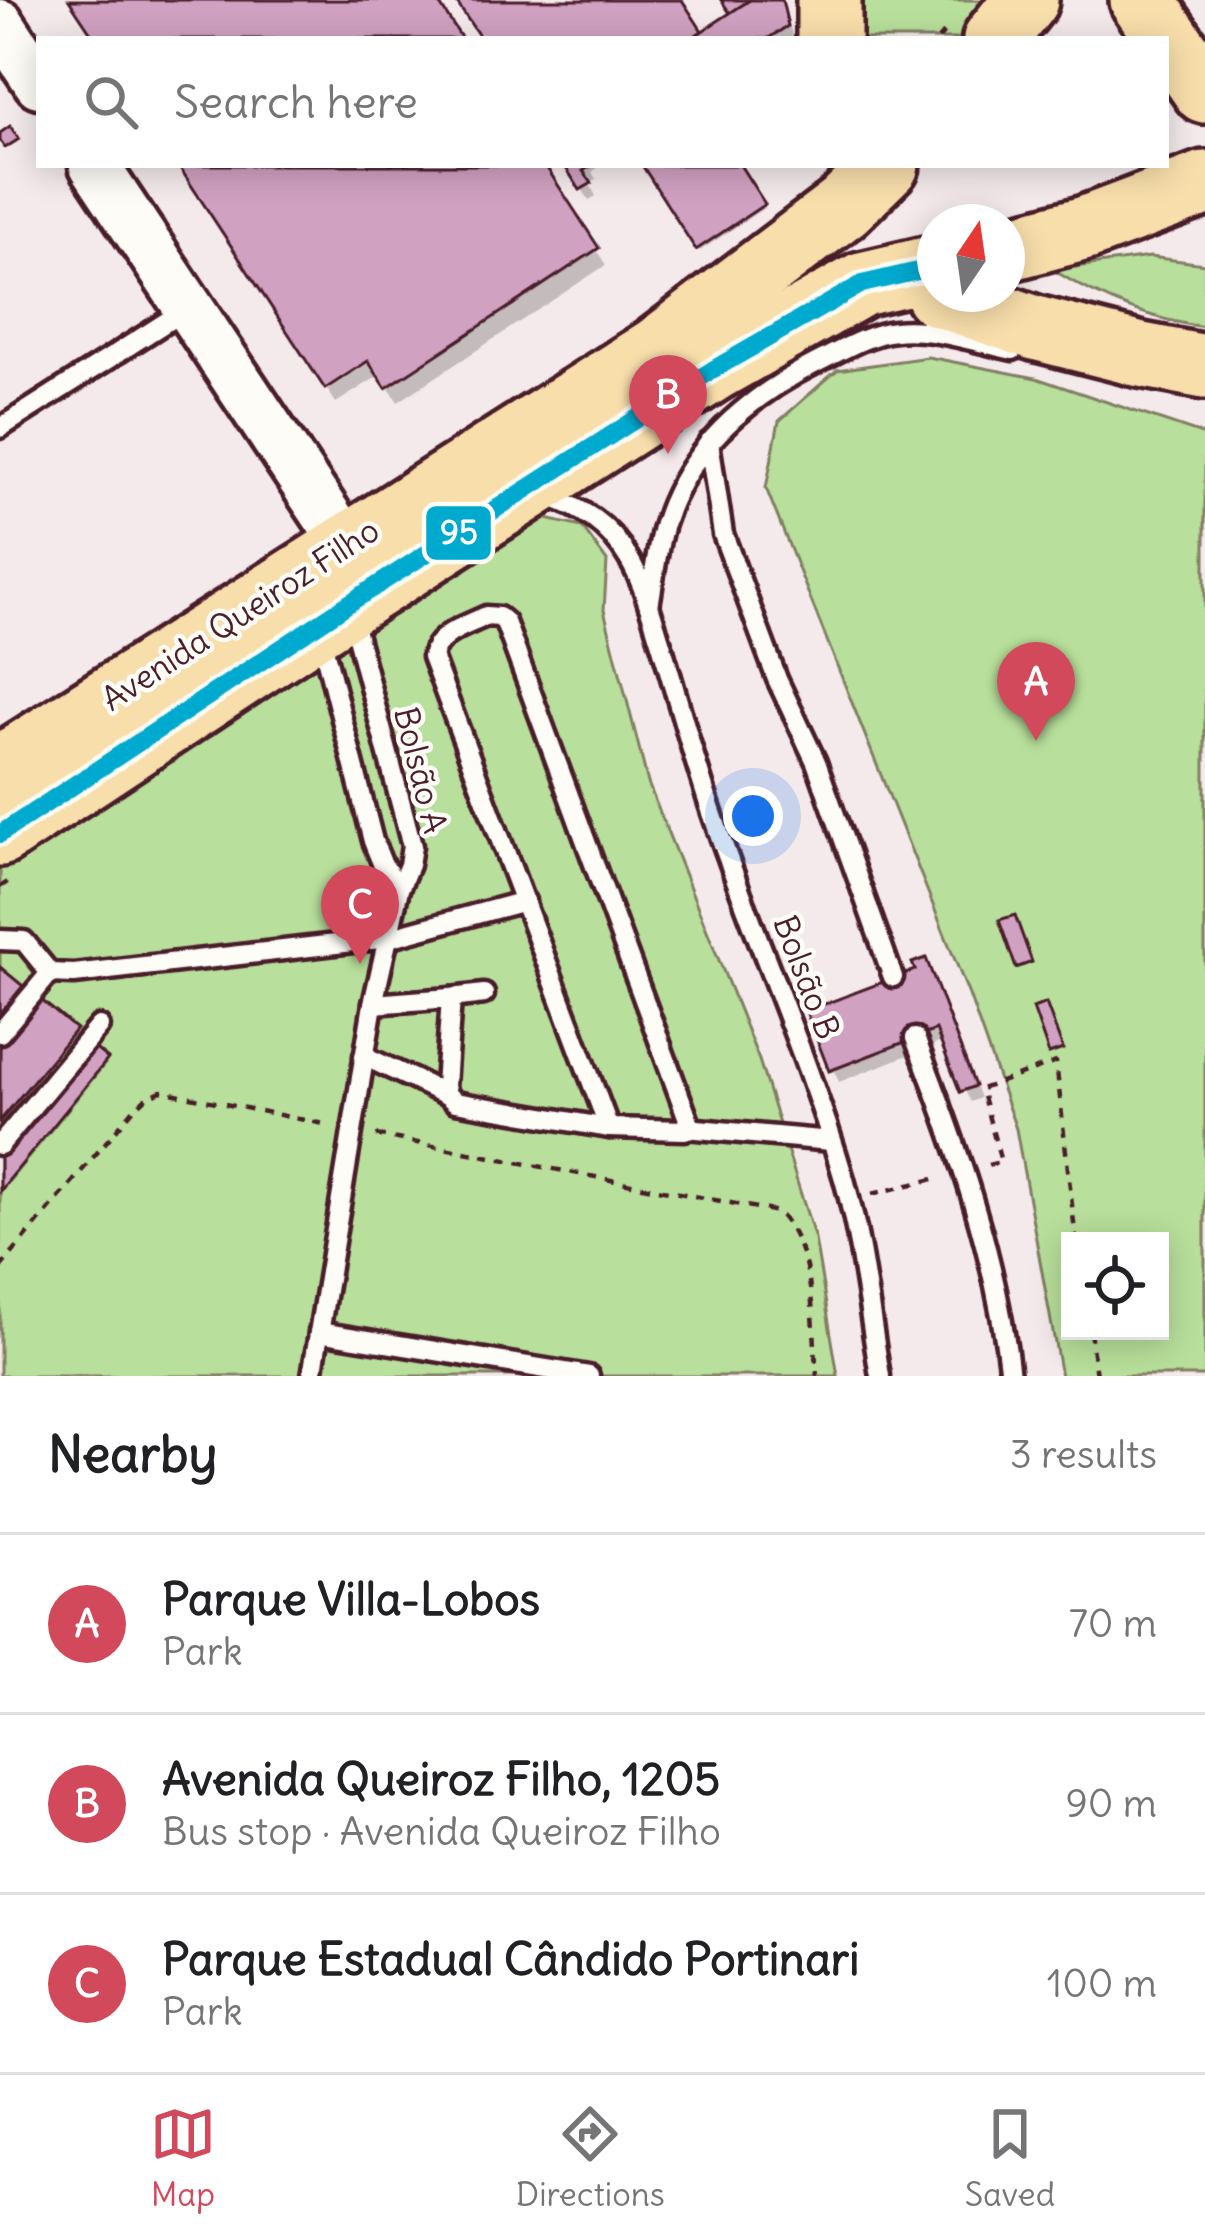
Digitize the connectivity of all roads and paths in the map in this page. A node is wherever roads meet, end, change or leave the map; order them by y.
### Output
1 (830, 0) edge
2 (1026, 0) edge
3 (1142, 0) edge
4 (0, 24) edge
5 (829, 36) edge
6 (997, 36) edge
7 (1167, 36) edge
8 (1169, 39) edge
9 (36, 78) edge
10 (1205, 91) edge
11 (96, 168) edge
12 (822, 168) edge
13 (884, 168) edge
14 (1205, 183) edge
15 (1025, 244) edge
16 (793, 248) junction
17 (917, 271) edge
18 (862, 284) junction
19 (917, 289) edge
20 (189, 308) junction
21 (988, 312) edge
22 (1023, 352) dead end
23 (1205, 367) edge
24 (0, 428) edge
25 (709, 442) junction
26 (528, 490) junction
27 (347, 590) junction
28 (650, 606) junction
29 (0, 768) edge
30 (0, 834) edge
31 (399, 889) junction
32 (525, 902) junction
33 (388, 938) junction
34 (0, 940) edge
35 (50, 973) junction
36 (893, 977) dead end
37 (484, 994) dead end
38 (451, 998) junction
39 (374, 1004) junction
40 (99, 1026) dead end
41 (0, 1033) edge
42 (915, 1038) dead end
43 (364, 1056) junction
44 (447, 1095) junction
45 (609, 1128) junction
46 (686, 1128) junction
47 (352, 1130) junction
48 (832, 1141) junction
49 (0, 1145) edge
50 (965, 1172) junction
51 (849, 1200) junction
52 (1075, 1232) edge
53 (0, 1268) edge
54 (320, 1332) junction
55 (1091, 1340) edge
56 (313, 1376) edge
57 (590, 1376) edge
58 (818, 1376) edge
59 (880, 1376) edge
60 (1010, 1376) edge
61 (1096, 1376) edge

1 - 5 highway
2 - 6 highway
3 - 7 highway
4 - 9 street
8 - 10 highway
11 - 20 street
12 - 16 highway
13 - 16 highway, Avenida Queiroz Filho
14 - 15 highway
16 - 27 highway, Avenida Queiroz Filho
17 - 18 highway, Avenida Queiroz Filho
18 - 19 highway
18 - 26 highway, Avenida Queiroz Filho
20 - 24 lane
20 - 27 street
21 - 23 highway
22 - 25 lane, Bolsão B
25 - 28 lane, Bolsão B
25 - 36 lane
26 - 27 highway, Avenida Queiroz Filho
26 - 28 lane, Bolsão B
27 - 29 highway, Avenida Queiroz Filho
27 - 30 highway, Avenida Queiroz Filho
27 - 31 lane, Bolsão A
27 - 31 lane, Bolsão A
28 - 48 lane, Bolsão B
31 - 33 lane
32 - 33 lane
32 - 45 lane
32 - 46 lane
33 - 35 lane
33 - 39 lane
34 - 35 lane
35 - 41 lane
37 - 38 lane
38 - 39 lane
38 - 44 lane
39 - 43 lane
40 - 49 lane
42 - 50 lane
43 - 44 lane
43 - 47 lane
44 - 45 lane
45 - 46 lane
46 - 48 lane
47 - 53 path
47 - 54 lane
47 - 58 path
48 - 51 lane, Bolsão B
50 - 51 path
50 - 52 path
50 - 60 lane
51 - 59 lane, Bolsão B
54 - 56 lane
54 - 57 lane
55 - 61 path

